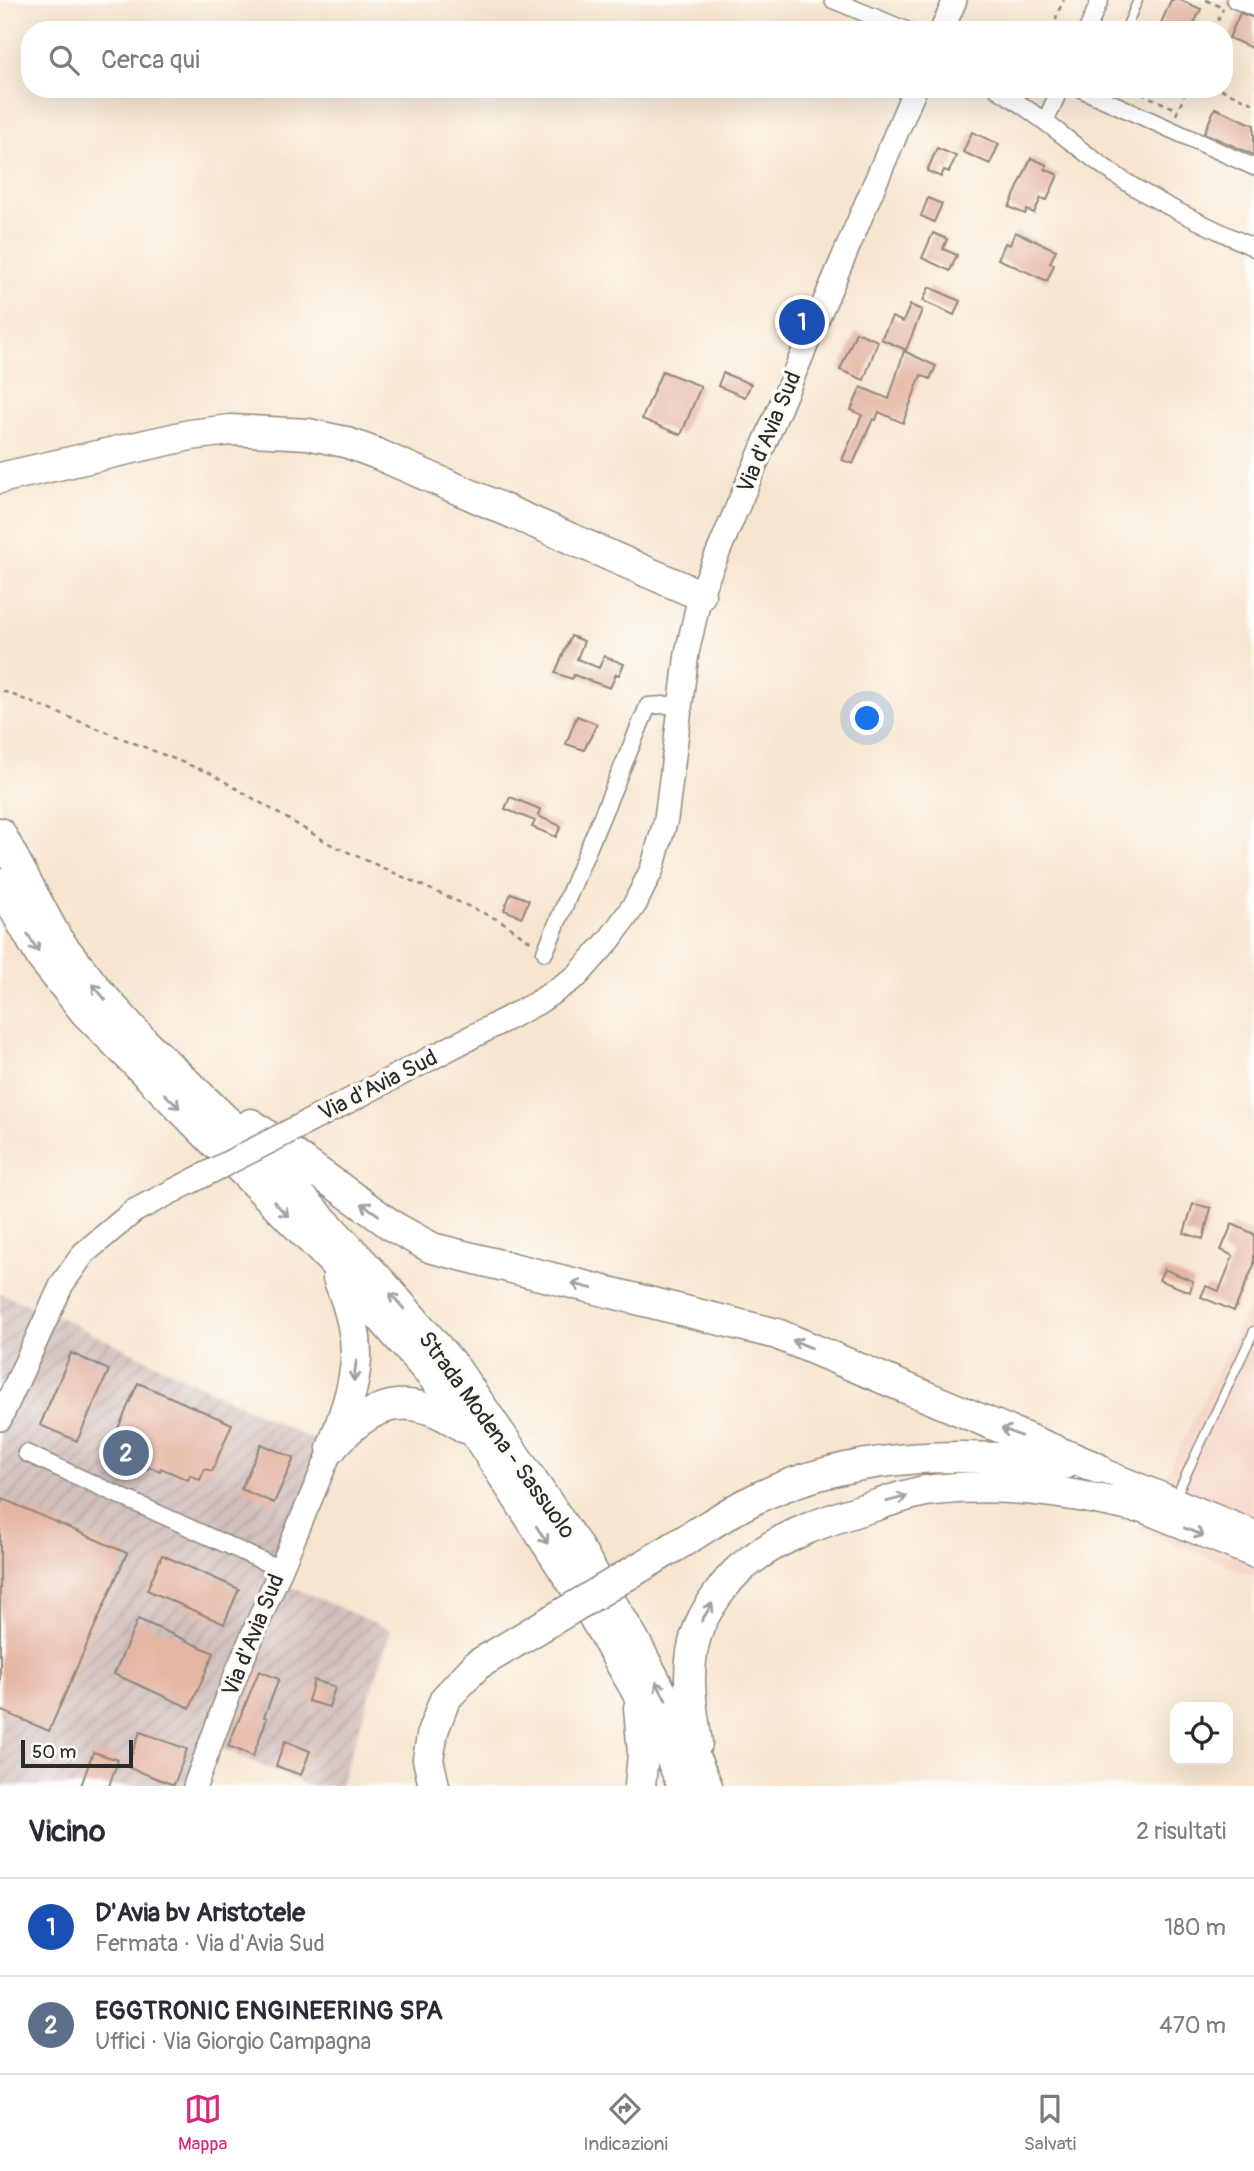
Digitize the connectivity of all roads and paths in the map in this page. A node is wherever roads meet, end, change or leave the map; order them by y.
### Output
1 (833, 0) edge
2 (955, 0) edge
3 (1064, 0) edge
4 (1100, 0) edge
5 (1138, 0) edge
6 (1206, 0) edge
7 (1235, 0) edge
8 (1254, 8) edge
9 (884, 21) edge
10 (946, 21) edge
11 (1056, 21) edge
12 (1091, 21) edge
13 (1129, 21) edge
14 (1218, 21) edge
15 (1233, 94) edge
16 (911, 98) edge
17 (1010, 98) edge
18 (1056, 98) edge
19 (1101, 98) edge
20 (1152, 98) edge
21 (1184, 98) edge
22 (1254, 104) edge
23 (1178, 110) junction
24 (1045, 122) junction
25 (1170, 129) junction
26 (1254, 167) edge
27 (1254, 248) edge
28 (0, 478) edge
29 (700, 594) junction
30 (3, 691) dead end
31 (681, 704) junction
32 (0, 833) edge
33 (0, 884) edge
34 (545, 952) joint
35 (145, 1043) junction
36 (220, 1131) junction
37 (330, 1259) junction
38 (1254, 1331) edge
39 (0, 1419) edge
40 (478, 1437) junction
41 (332, 1448) junction
42 (26, 1453) dead end
43 (1007, 1459) junction
44 (1097, 1468) junction
45 (1175, 1498) junction
46 (1134, 1507) junction
47 (1254, 1532) edge
48 (1254, 1556) edge
49 (280, 1570) junction
50 (636, 1690) junction
51 (697, 1782) edge
52 (195, 1786) edge
53 (434, 1786) edge
54 (640, 1786) edge

1 - 9 street
2 - 10 street
3 - 11 path
4 - 12 street
5 - 13 lane
6 - 14 path
7 - 8 street
15 - 22 path
16 - 29 street, Via d'Avia Sud
17 - 24 street
18 - 24 street
19 - 25 street
20 - 23 path
21 - 23 path
23 - 25 path
24 - 27 street
25 - 26 street
28 - 29 highway
29 - 31 street, Via d'Avia Sud
30 - 34 path
31 - 34 street
31 - 39 street, Via d'Avia Sud, bridge
35 -> 32 highway
33 -> 36 highway
35 - 36 highway
44 -> 35 highway
36 -> 37 highway, Strada Modena - Sassuolo
51 -> 36 highway, Strada Modena - Sassuolo
37 - 40 highway, Strada Modena - Sassuolo
37 -> 41 highway
38 - 45 lane
40 - 41 highway
40 -> 50 highway, Strada Modena - Sassuolo
41 - 49 street, Via d'Avia Sud
42 - 49 street
43 - 44 highway
43 - 46 highway
43 - 53 highway, bridge
44 - 45 street
45 - 47 street
46 -> 48 street
51 -> 46 highway
49 - 52 street, Via d'Avia Sud
50 - 51 highway, Strada Modena - Sassuolo
50 - 54 highway

